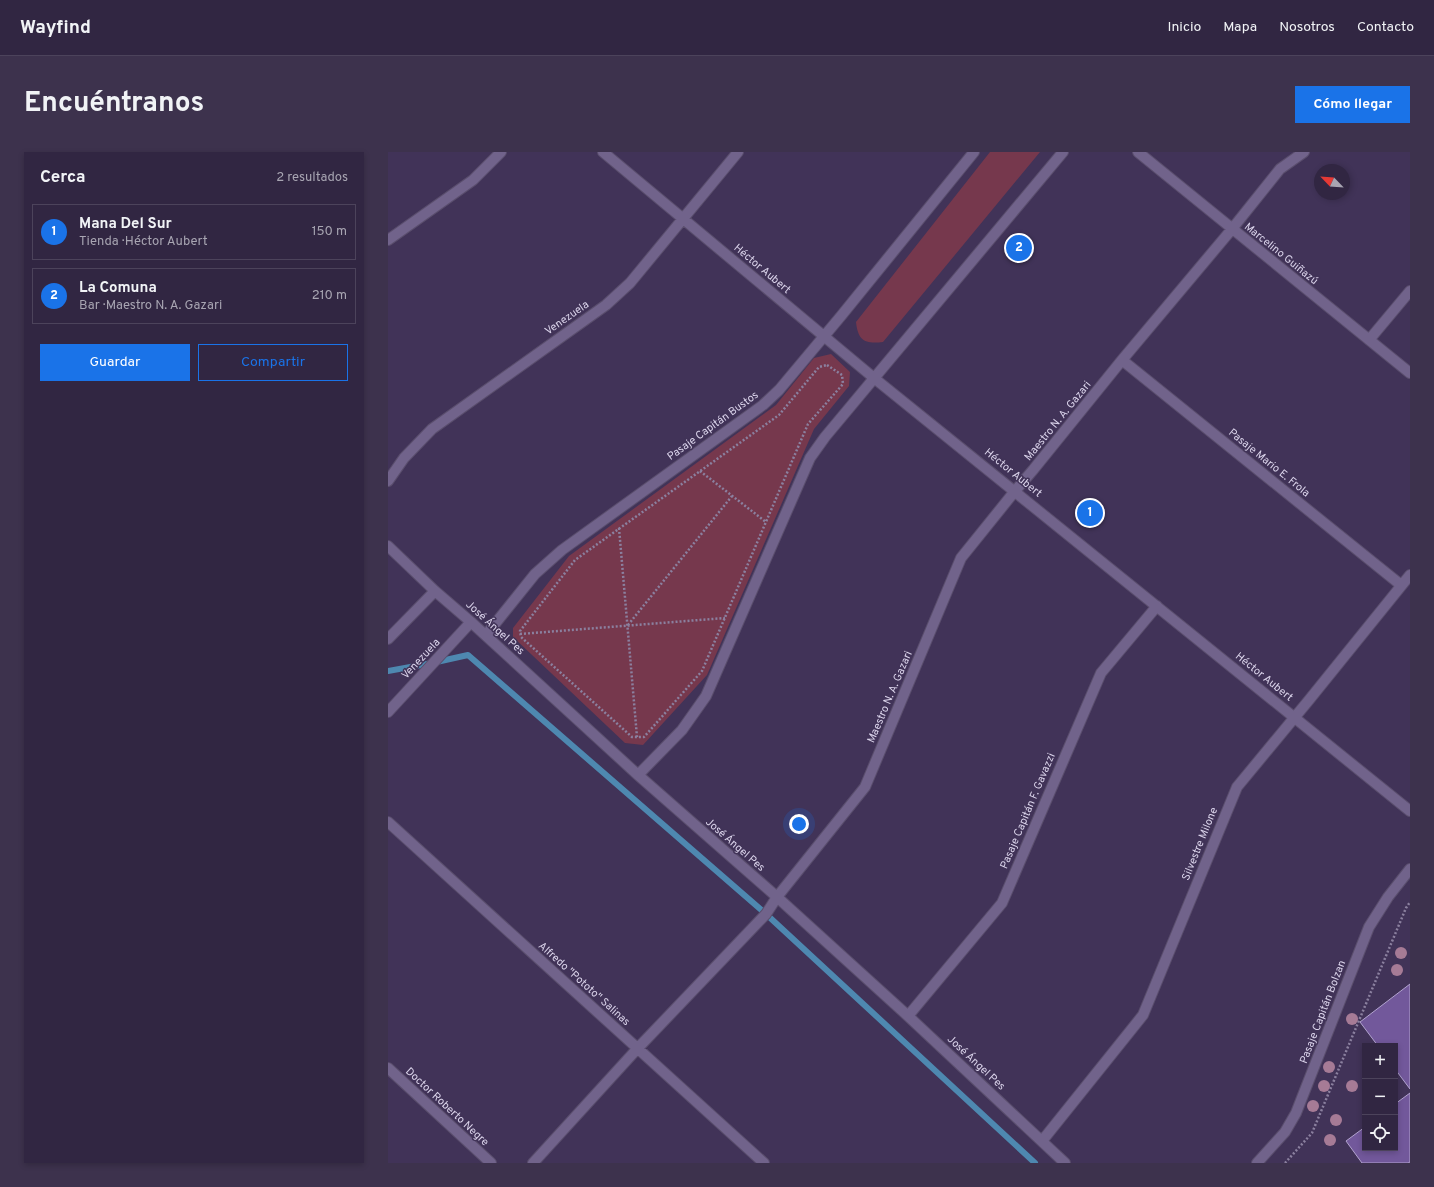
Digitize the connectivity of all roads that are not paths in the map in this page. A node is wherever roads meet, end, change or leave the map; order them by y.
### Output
1 (501, 152) edge
2 (602, 152) edge
3 (738, 152) edge
4 (974, 152) edge
5 (1063, 152) edge
6 (1138, 152) edge
7 (1304, 152) edge
8 (682, 218) junction
9 (1232, 229) junction
10 (388, 240) edge
11 (1410, 291) edge
12 (824, 336) junction
13 (1369, 340) junction
14 (1122, 360) junction
15 (1410, 374) edge
16 (874, 378) junction
17 (388, 480) edge
18 (1015, 491) junction
19 (388, 546) edge
20 (1410, 575) edge
21 (1401, 585) junction
22 (435, 591) junction
23 (1157, 606) junction
24 (471, 622) junction
25 (486, 635) junction
26 (388, 639) edge
27 (388, 712) edge
28 (1294, 717) junction
29 (638, 775) junction
30 (1410, 811) edge
31 (388, 822) edge
32 (1410, 869) edge
33 (777, 897) junction
34 (908, 1016) junction
35 (637, 1049) junction
36 (388, 1068) edge
37 (1042, 1141) junction
38 (491, 1163) edge
39 (533, 1163) edge
40 (764, 1163) edge
41 (1065, 1163) edge
42 (1258, 1163) edge

1 - 10 street
2 - 8 street, Héctor Aubert
3 - 8 street, Venezuela
4 - 12 street, Pasaje Capitán Bustos
5 - 16 street
6 - 9 street, Marcelino Guiñazú
7 - 9 street, Maestro N. A. Gazari
8 - 12 street, Héctor Aubert
8 - 17 street, Venezuela
9 - 13 street, Marcelino Guiñazú
9 - 14 street, Maestro N. A. Gazari
11 - 13 street
12 - 16 street, Héctor Aubert
12 - 25 street, Pasaje Capitán Bustos
13 - 15 street, Marcelino Guiñazú
14 - 18 street, Maestro N. A. Gazari
14 - 21 street, Pasaje Mario E. Frola
16 - 18 street, Héctor Aubert
16 - 29 street
18 - 23 street, Héctor Aubert
18 - 33 street, Maestro N. A. Gazari
19 - 22 street, José Ángel Pes
20 - 21 street, Silvestre Milone
21 - 28 street, Silvestre Milone
22 - 24 street, José Ángel Pes
22 - 26 street
23 - 28 street, Héctor Aubert
23 - 34 street, Pasaje Capitán F. Gavazzi
24 - 25 street, José Ángel Pes
24 - 27 street, Venezuela
25 - 29 street, José Ángel Pes
28 - 30 street, Héctor Aubert
28 - 37 street, Silvestre Milone
29 - 33 street, José Ángel Pes
31 - 35 street, Alfredo "Pototo" Salinas
32 - 42 street, Pasaje Capitán Bolzan
33 - 34 street, José Ángel Pes
33 - 35 street, Maestro N. A. Gazari
34 - 37 street, José Ángel Pes
35 - 39 street, Maestro N. A. Gazari
35 - 40 street, Alfredo "Pototo" Salinas
36 - 38 street, Doctor Roberto Negre
37 - 41 street, José Ángel Pes

